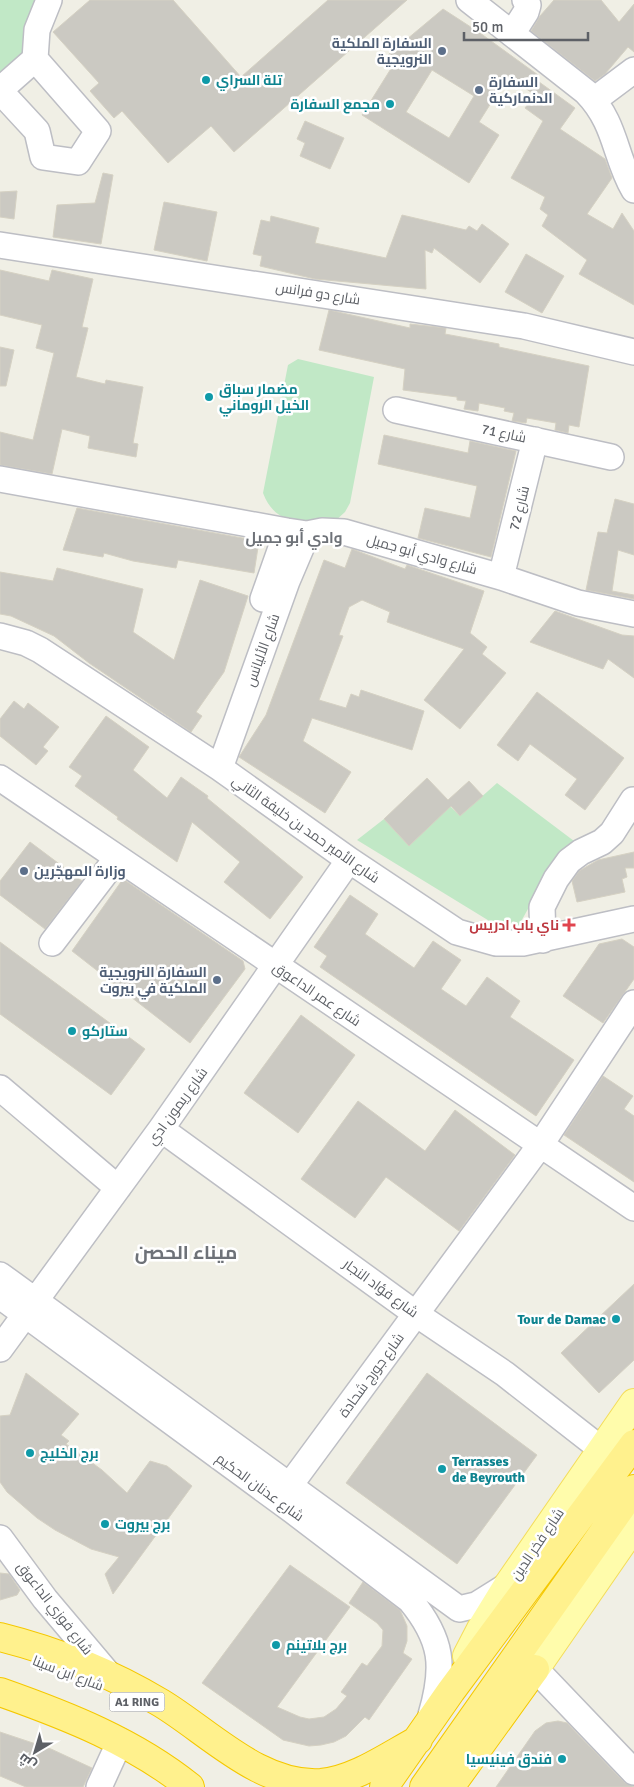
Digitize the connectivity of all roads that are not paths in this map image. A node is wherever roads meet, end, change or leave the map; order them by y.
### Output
1 (49, 0) edge
2 (469, 0) edge
3 (525, 0) edge
4 (512, 34) junction
5 (35, 59) junction
6 (634, 70) edge
7 (0, 90) edge
8 (594, 100) junction
9 (25, 118) junction
10 (0, 121) edge
11 (634, 190) edge
12 (0, 245) edge
13 (634, 352) edge
14 (396, 410) dead end
15 (535, 440) junction
16 (612, 457) dead end
17 (0, 479) edge
18 (297, 532) junction
19 (502, 577) junction
20 (634, 614) edge
21 (0, 636) edge
22 (213, 764) junction
23 (0, 778) edge
24 (633, 800) edge
25 (117, 858) junction
26 (348, 860) junction
27 (634, 919) edge
28 (542, 940) junction
29 (52, 943) dead end
30 (276, 967) junction
31 (634, 1003) edge
32 (0, 1088) edge
33 (161, 1129) junction
34 (541, 1144) junction
35 (118, 1188) junction
36 (634, 1208) edge
37 (0, 1275) edge
38 (0, 1296) edge
39 (30, 1307) junction
40 (416, 1314) junction
41 (0, 1348) edge
42 (634, 1403) edge
43 (634, 1444) edge
44 (601, 1449) junction
45 (290, 1485) junction
46 (634, 1489) edge
47 (634, 1526) edge
48 (0, 1538) edge
49 (508, 1585) junction
50 (0, 1637) edge
51 (0, 1648) edge
52 (527, 1660) junction
53 (110, 1676) junction
54 (451, 1691) junction
55 (0, 1692) edge
56 (423, 1732) junction
57 (120, 1741) junction
58 (634, 1772) edge
59 (99, 1787) edge
60 (190, 1787) edge
61 (257, 1787) edge
62 (384, 1787) edge
63 (424, 1787) edge
64 (450, 1787) edge

1 - 5 street
2 - 4 street
3 - 4 street
4 - 8 street
5 - 7 street
5 - 9 street
6 - 8 street
7 - 9 street
8 - 11 street
9 - 10 street
12 - 13 street, شارع دو فرانس
14 - 15 street, شارع 71
15 - 16 street, شارع 71
15 - 19 street, شارع 72
17 - 18 street, شارع وادي أبو جميل
18 - 19 street, شارع وادي أبو جميل
18 - 22 street, شارع الأليانس
19 - 20 street, شارع وادي أبو جميل
21 - 22 street, شارع الأمير حمد بن خليفة الثاني
22 - 26 street, شارع الأمير حمد بن خليفة الثاني
23 - 25 street, شارع عمر الداعوق
24 - 28 street
25 - 29 street
25 - 30 street, شارع عمر الداعوق
26 - 28 street, شارع الأمير حمد بن خليفة الثاني
26 - 30 street, شارع ريمون ادي
27 - 28 street, شارع الأمير حمد بن خليفة الثاني
30 - 33 street, شارع ريمون ادي
30 - 34 street, شارع عمر الداعوق
31 - 34 street, شارع جورج شحادة
32 - 35 street
33 - 35 street, شارع ريمون ادي
33 - 40 street, شارع فؤاد النجار
34 - 36 street, شارع عمر الداعوق
34 - 40 street, شارع جورج شحادة
35 - 39 street, شارع ريمون ادي
37 - 39 street, شارع عدنان الحكيم
38 - 39 street, شارع عدنان الحكيم
39 - 41 street, شارع ريمون ادي
39 - 45 street, شارع عدنان الحكيم
39 - 56 street, شارع عدنان الحكيم
40 - 44 street, شارع فؤاد النجار
40 - 45 street, شارع جورج شحادة
42 - 44 main road, شارع فخر الدين
43 - 54 highway
44 - 49 main road, شارع فخر الدين
45 - 49 street, شارع عدنان الحكيم
46 - 52 highway
47 - 52 main road
48 - 53 street, شارع فوزي الداعوق
49 - 54 main road, شارع فخر الدين
50 - 53 highway
51 - 61 highway, شارع ابن سينا / A1 RING
52 - 58 street
52 - 63 highway
52 - 64 highway
53 - 56 highway
54 - 56 highway
55 - 57 highway
56 - 62 highway
57 - 59 street
57 - 60 highway

